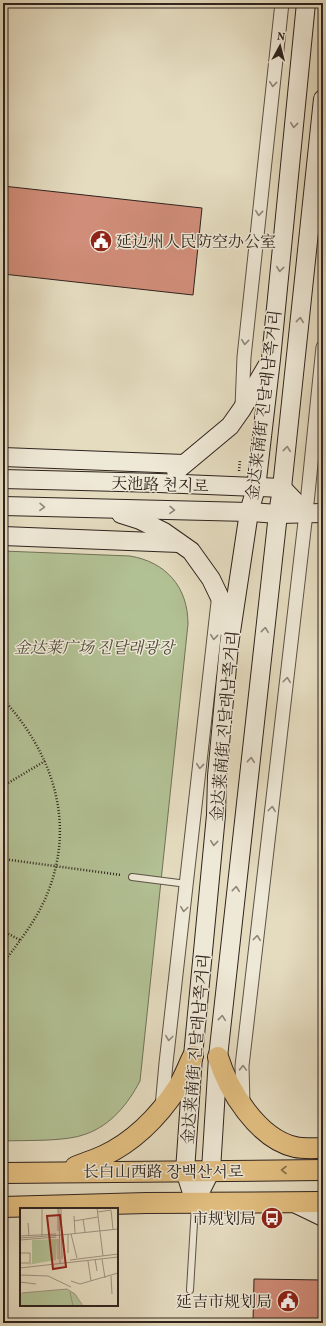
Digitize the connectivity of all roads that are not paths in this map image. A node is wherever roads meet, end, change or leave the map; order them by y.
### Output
1 (282, 3) edge
2 (306, 3) edge
3 (323, 99) edge
4 (323, 347) edge
5 (271, 358) junction
6 (242, 409) junction
7 (3, 457) edge
8 (184, 464) junction
9 (3, 479) edge
10 (159, 483) junction
11 (256, 488) junction
12 (282, 488) junction
13 (3, 506) edge
14 (98, 508) junction
15 (248, 512) junction
16 (314, 513) edge
17 (278, 514) junction
18 (3, 536) edge
19 (180, 542) junction
20 (219, 598) junction
21 (229, 645) junction
22 (132, 876) road end
23 (187, 884) junction
24 (193, 1056) junction
25 (218, 1057) junction
26 (243, 1107) junction
27 (162, 1108) junction
28 (323, 1148) edge
29 (184, 1170) junction
30 (211, 1170) junction
31 (323, 1170) edge
32 (64, 1172) junction
33 (3, 1173) edge
34 (195, 1202) junction
35 (292, 1202) junction
36 (323, 1202) edge
37 (64, 1205) junction
38 (3, 1207) edge
39 (323, 1217) edge
40 (190, 1290) dead end

1 -> 6 street, 金达莱南街 진달래남쪽거리
2 -> 5 main road, 金达莱南街 진달래남쪽거리
12 -> 3 main road, 金达莱南街 진달래남쪽거리
4 - 16 street
5 - 6 main road
5 - 11 main road, 金达莱南街 진달래남쪽거리
6 - 8 main road
7 - 8 main road, 天池路 천지로
8 - 10 main road
9 - 10 main road, 天池路 천지로
10 - 11 main road, 天池路 천지로
11 - 12 main road, 天池路 천지로
11 - 15 main road, 金达莱南街 진달래남쪽거리
12 - 16 main road
12 - 17 main road, 金达莱南街 진달래남쪽거리
13 -> 14 main road, 天池路 천지로
14 -> 15 main road, 天池路 천지로
14 - 19 main road
15 - 17 main road, 天池路 천지로
15 - 21 main road, 金达莱南街 진달래남쪽거리
16 - 17 main road, 天池路 천지로
26 -> 16 street
25 -> 17 main road, 金达莱南街 진달래남쪽거리
18 - 19 main road
19 - 20 main road
20 - 21 main road
20 -> 23 street, 金达莱南街 진달래남쪽거리
21 -> 24 main road, 金达莱南街 진달래남쪽거리
22 - 23 lane
23 -> 27 street, 金达莱南街 진달래남쪽거리
24 - 27 main road
24 - 29 main road, 金达莱南街 진달래남쪽거리
25 - 26 main road
25 - 30 main road, 金达莱南街 진달래남쪽거리
26 - 28 main road
27 - 32 main road
29 - 30 main road, 长白山西路 장백산서로
29 - 32 main road, 长白山西路 장백산서로
29 - 34 main road, 金达莱南街 진달래남쪽거리
31 -> 30 main road, 长白山西路 장백산서로
30 - 34 main road, 金达莱南街 진달래남쪽거리
32 - 33 main road, 长白山西路 장백산서로
32 - 37 main road
34 - 35 main road, 长白山西路 장백산서로
34 - 37 main road, 长白山西路 장백산서로
34 - 40 lane
35 - 36 main road, 长白山西路 장백산서로
35 - 39 main road, 长白山西路 장백산서로
37 - 38 main road, 长白山西路 장백산서로

